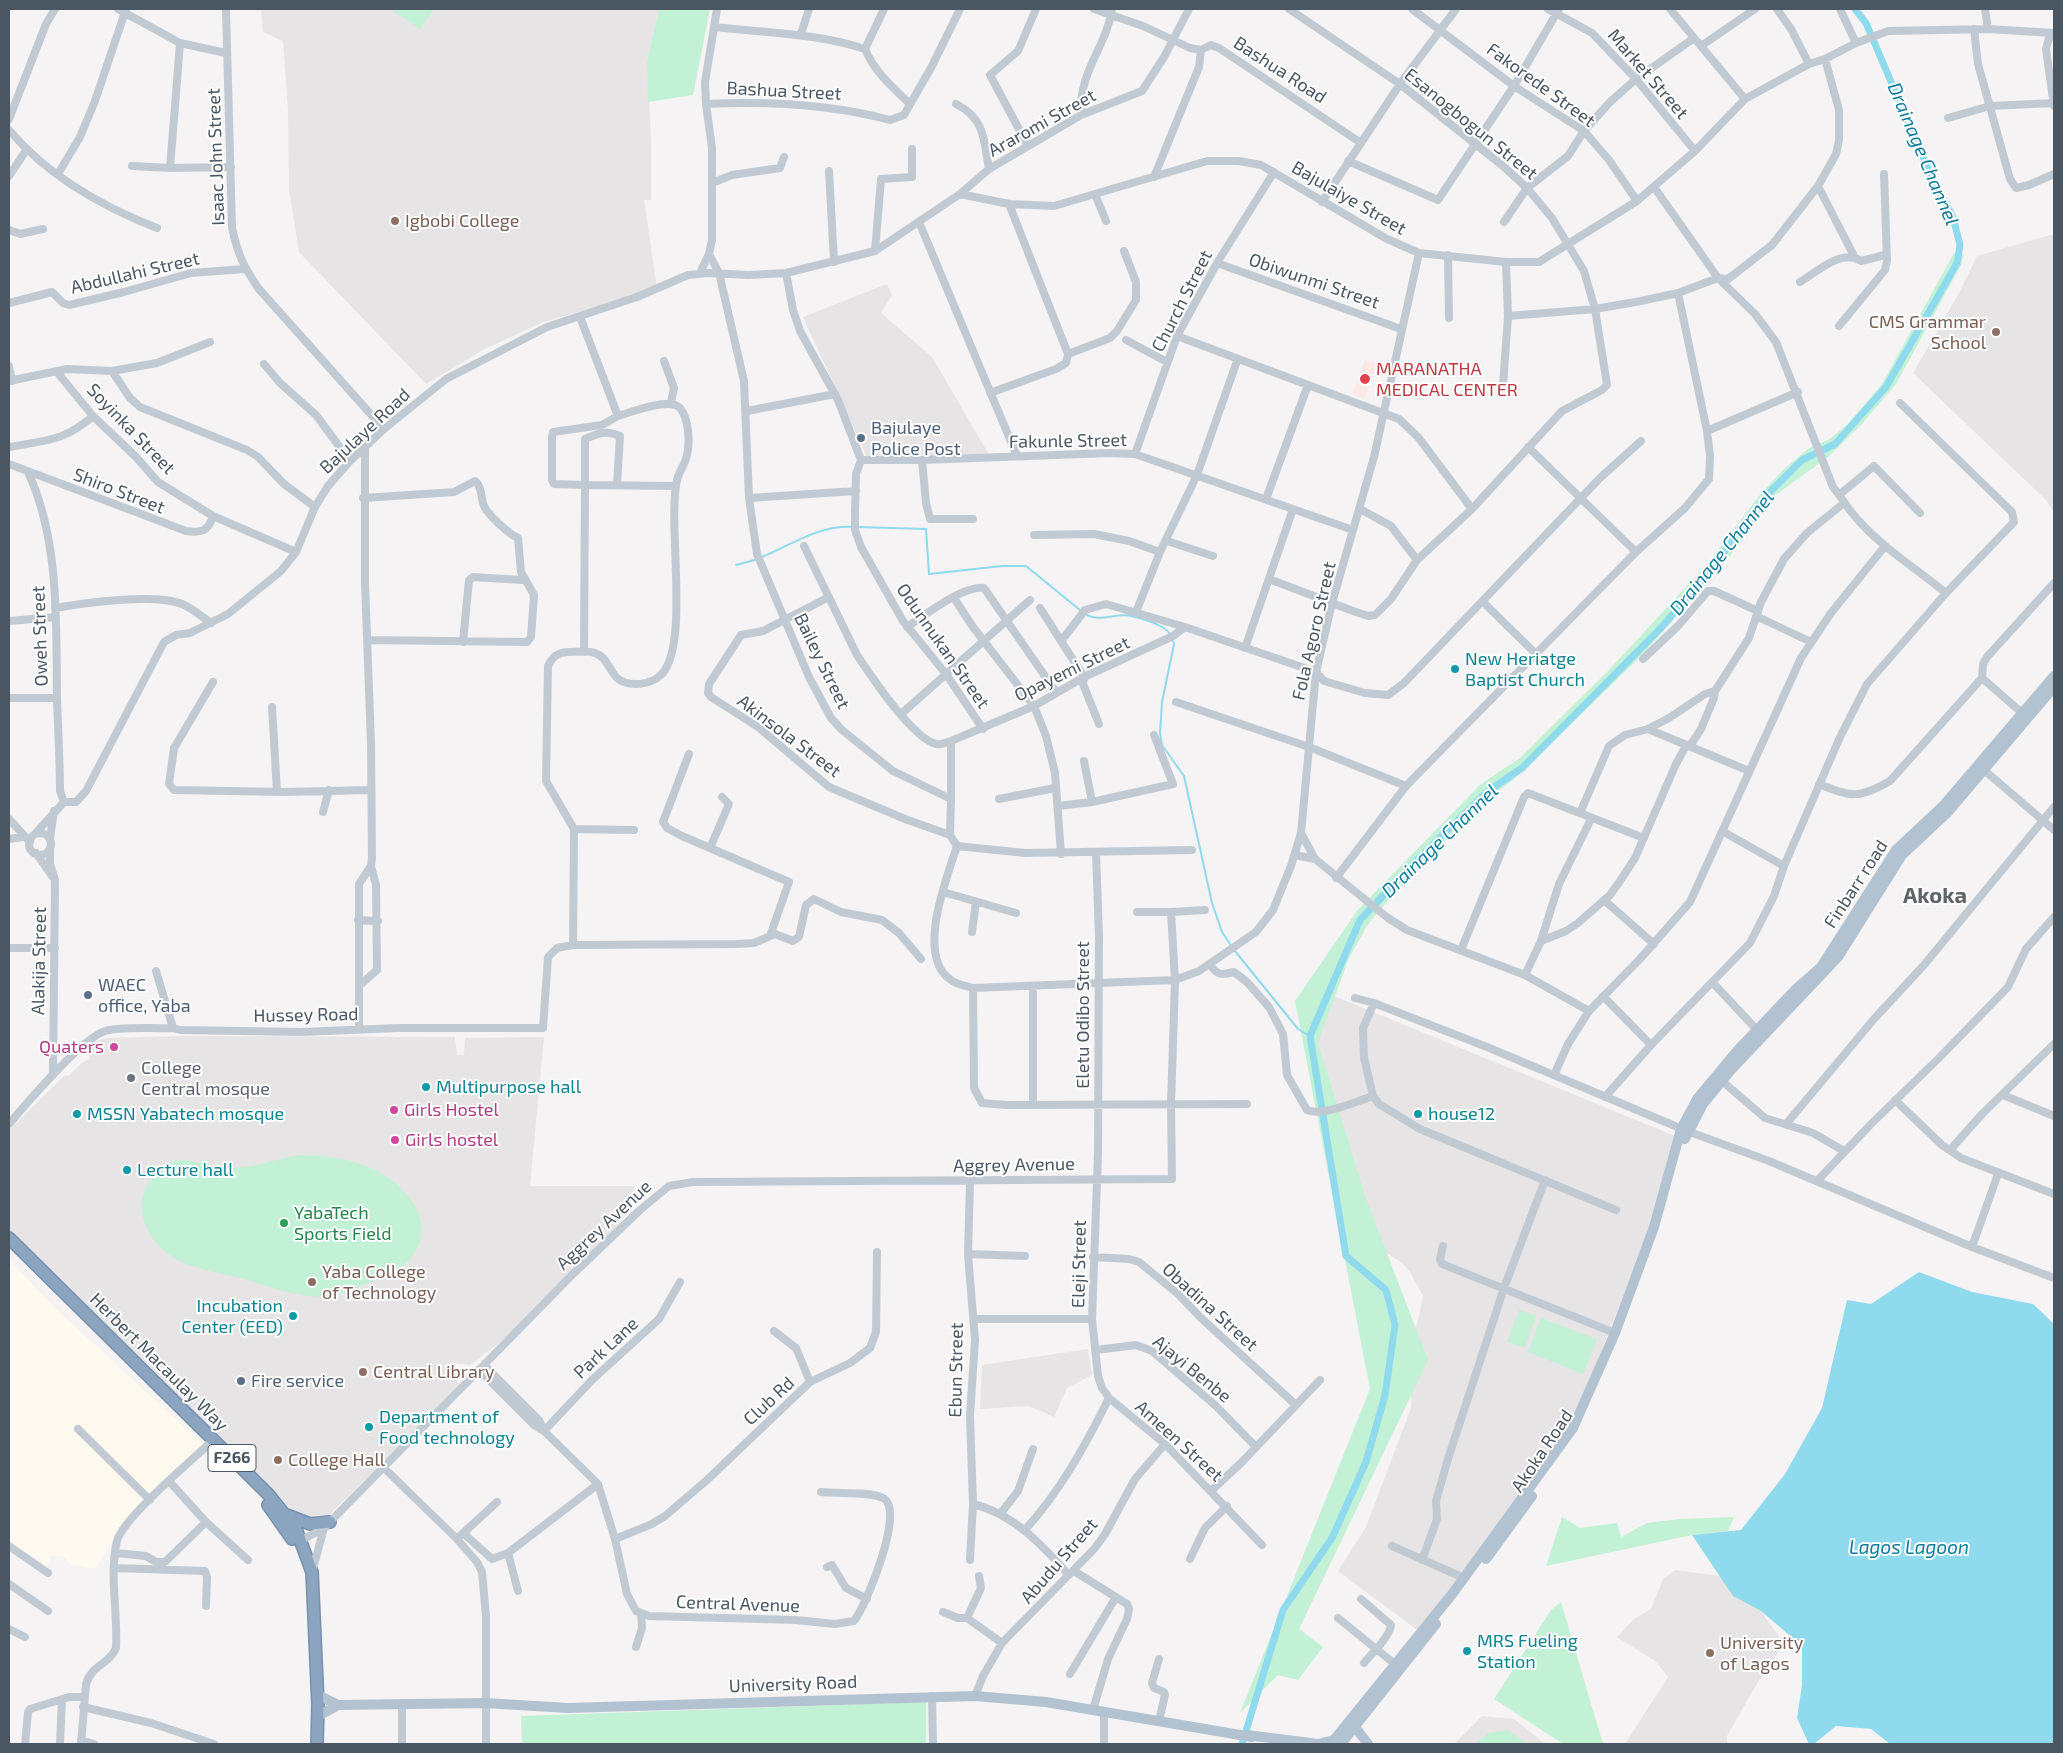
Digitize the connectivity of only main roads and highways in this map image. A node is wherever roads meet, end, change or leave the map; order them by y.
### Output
1 (2054, 676) edge
2 (2054, 687) edge
3 (1692, 1114) junction
4 (1684, 1130) junction
5 (9, 1238) edge
6 (9, 1246) edge
7 (1581, 1420) junction
8 (287, 1515) junction
9 (327, 1525) road end
10 (318, 1695) junction
11 (338, 1705) junction
12 (318, 1716) junction
13 (1355, 1727) junction
14 (1246, 1735) junction
15 (1340, 1741) edge
16 (311, 1744) edge
17 (317, 1744) edge
18 (1282, 1744) edge
19 (1318, 1744) edge
20 (1368, 1744) edge

1 - 3 main road, Finbarr road
2 - 3 main road, Finbarr road
3 - 4 main road
4 - 7 main road
4 - 7 main road, Akoka Road
5 - 8 highway, Herbert Macaulay Way / F266
6 - 16 highway, Herbert Macaulay Way / F266
7 - 13 main road, Akoka Road
7 - 15 main road
8 - 9 highway
8 - 10 highway, Herbert Macaulay Way / F266
10 - 11 main road
10 - 12 highway, Herbert Macaulay Way / F266
11 - 12 main road
11 - 14 main road, University Road
12 - 17 highway, Herbert Macaulay Way / F266
13 - 15 main road, Akoka Road
13 - 20 main road
14 - 18 main road
14 - 19 main road
15 - 19 main road

